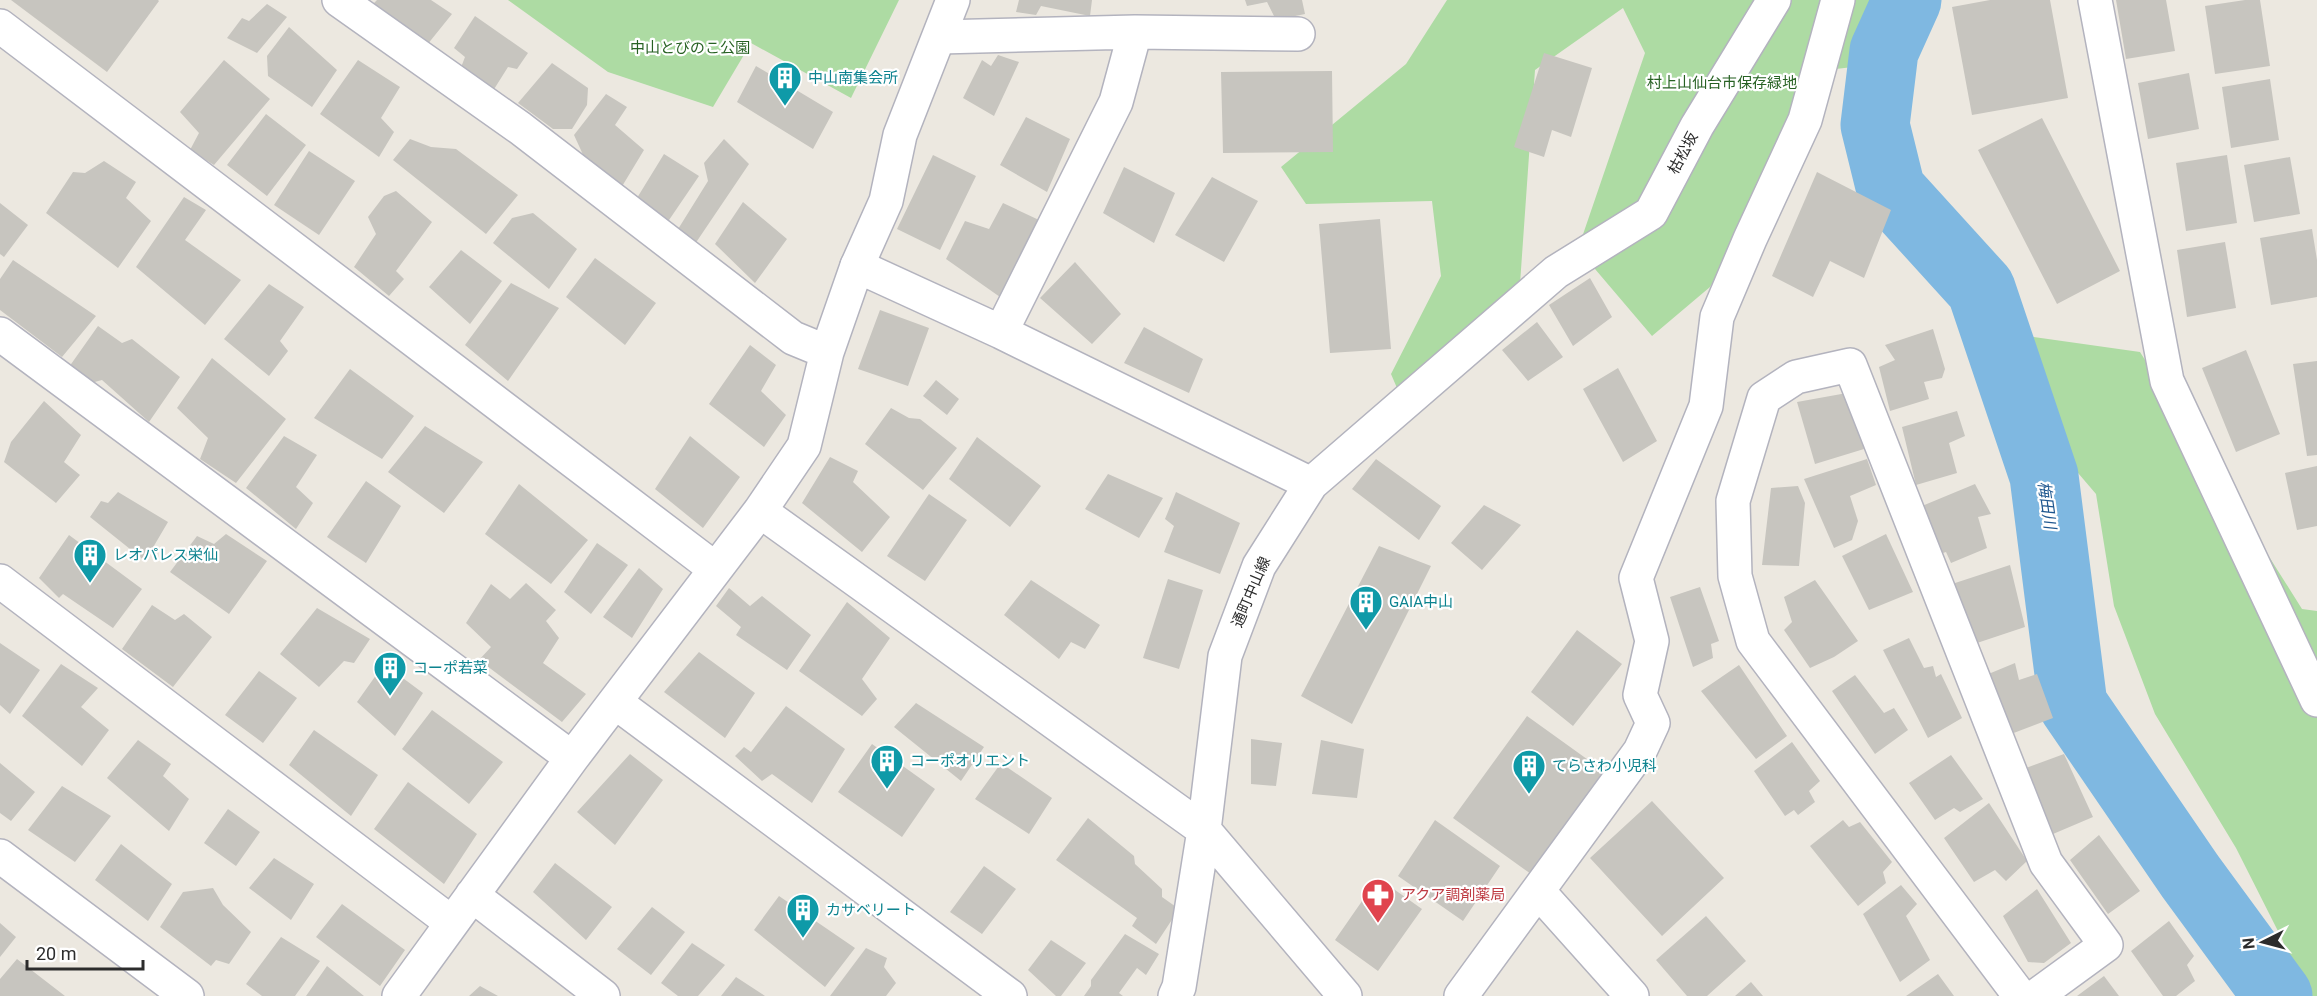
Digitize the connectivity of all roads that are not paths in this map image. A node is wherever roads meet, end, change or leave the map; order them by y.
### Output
1 (339, 0) edge
2 (953, 0) edge
3 (1774, 0) edge
4 (1838, 0) edge
5 (2095, 0) edge
6 (0, 26) edge
7 (1135, 32) junction
8 (1298, 34) dead end
9 (940, 37) junction
10 (857, 266) junction
11 (1557, 272) joint
12 (1001, 332) junction
13 (0, 334) edge
14 (827, 352) junction
15 (1311, 484) junction
16 (760, 511) junction
17 (714, 568) junction
18 (0, 580) edge
19 (2317, 700) edge
20 (615, 702) junction
21 (572, 758) junction
22 (1204, 830) junction
23 (0, 856) edge
24 (1538, 891) junction
25 (472, 895) junction
26 (452, 923) junction
27 (187, 996) edge
28 (399, 996) edge
29 (603, 996) edge
30 (1010, 996) edge
31 (1175, 996) edge
32 (1345, 996) edge
33 (1461, 996) edge
34 (1632, 996) edge
35 (2020, 996) edge
36 (2036, 996) edge

1 - 14 street
2 - 9 street
3 - 11 street, 枯松坂
4 - 24 street
5 - 19 street
6 - 17 street
7 - 8 street
7 - 9 street
7 - 12 street
9 - 10 street
10 - 12 street
10 - 14 street
11 - 15 street, 通町中山線
12 - 15 street
13 - 21 street
14 - 16 street
15 - 22 street, 通町中山線
16 - 17 street
16 - 22 street
17 - 20 street
18 - 26 street
20 - 21 street
20 - 30 street
21 - 25 street
22 - 31 street, 通町中山線
22 - 32 street
23 - 27 street
24 - 33 street
24 - 34 street
25 - 26 street
25 - 29 street
26 - 28 street
35 - 36 street

